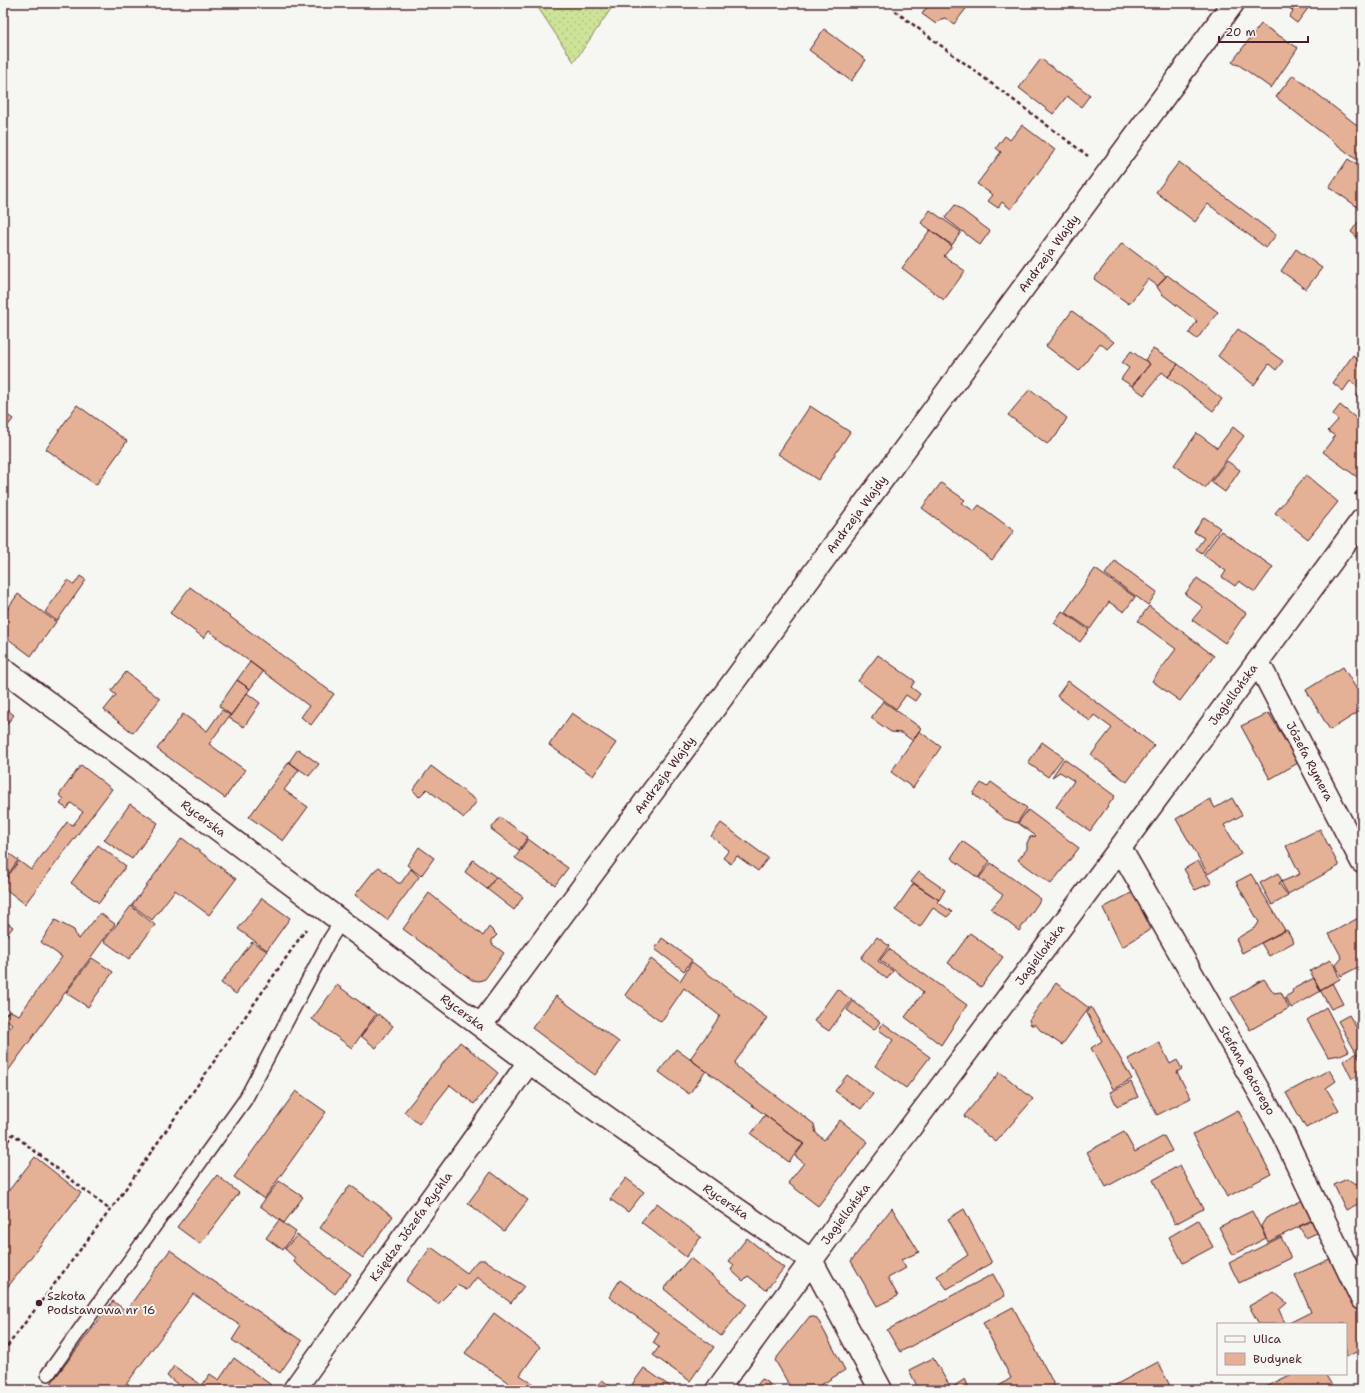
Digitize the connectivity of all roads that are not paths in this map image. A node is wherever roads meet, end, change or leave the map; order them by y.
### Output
1 (1232, 3) edge
2 (1362, 520) edge
3 (1258, 662) junction
4 (3, 669) edge
5 (1120, 848) junction
6 (1362, 862) edge
7 (341, 922) junction
8 (481, 1025) junction
9 (529, 1062) junction
10 (811, 1260) junction
11 (1362, 1299) edge
12 (48, 1374) dead end
13 (294, 1390) edge
14 (717, 1390) edge
15 (881, 1390) edge

1 - 8 street, Andrzeja Wajdy
2 - 3 street, Jagiellońska
3 - 5 street, Jagiellońska
3 - 6 street, Józefa Rymera
4 - 7 street, Rycerska
5 - 10 street, Jagiellońska
5 - 11 street, Stefana Batorego
7 - 8 street, Rycerska
7 - 12 lane
8 - 9 street, Rycerska
9 - 10 street, Rycerska
9 - 13 street, Księdza Józefa Rychla
10 - 14 street, Jagiellońska
10 - 15 street, Rycerska

